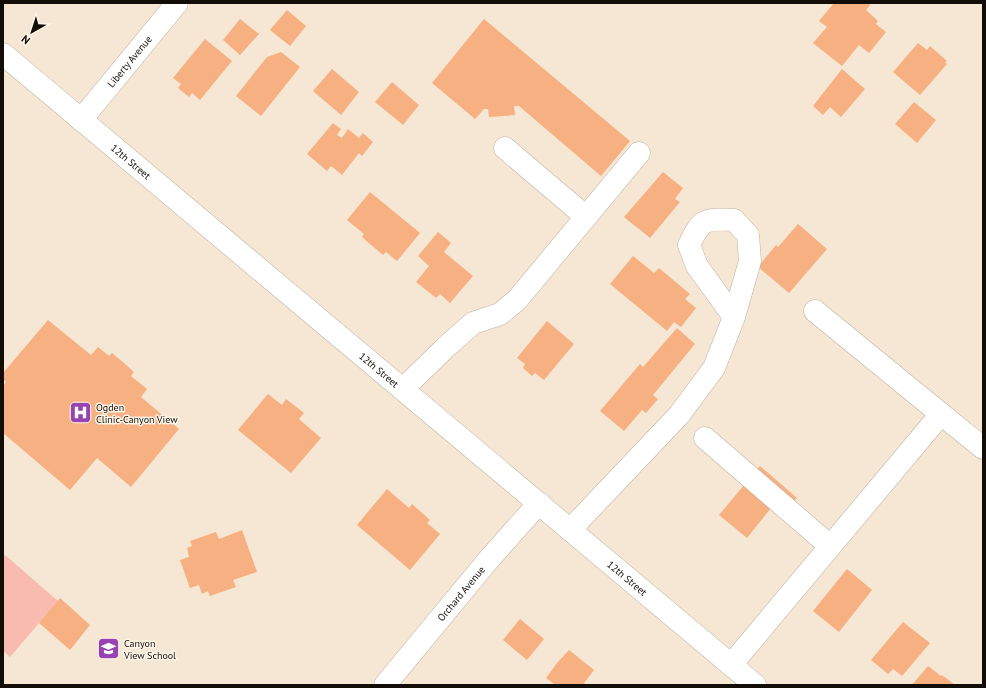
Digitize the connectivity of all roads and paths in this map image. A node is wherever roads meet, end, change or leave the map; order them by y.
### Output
1 (177, 3) edge
2 (3, 54) edge
3 (81, 120) junction
4 (505, 148) dead end
5 (639, 153) dead end
6 (586, 217) junction
7 (815, 311) dead end
8 (734, 317) dead end
9 (403, 389) junction
10 (940, 414) junction
11 (705, 438) dead end
12 (983, 448) edge
13 (539, 503) junction
14 (570, 530) junction
15 (830, 546) junction
16 (731, 665) junction
17 (385, 685) edge
18 (755, 685) edge

1 - 3 main road, Liberty Avenue
2 - 3 main road, 12th Street
3 - 9 main road, 12th Street
4 - 6 main road
5 - 6 main road
6 - 9 main road
7 - 10 main road
8 - 14 main road
9 - 13 main road, 12th Street
10 - 12 main road
10 - 15 main road
11 - 15 main road
13 - 14 main road, 12th Street
13 - 17 main road, Orchard Avenue
14 - 16 main road, 12th Street
15 - 16 main road
16 - 18 main road, 12th Street

